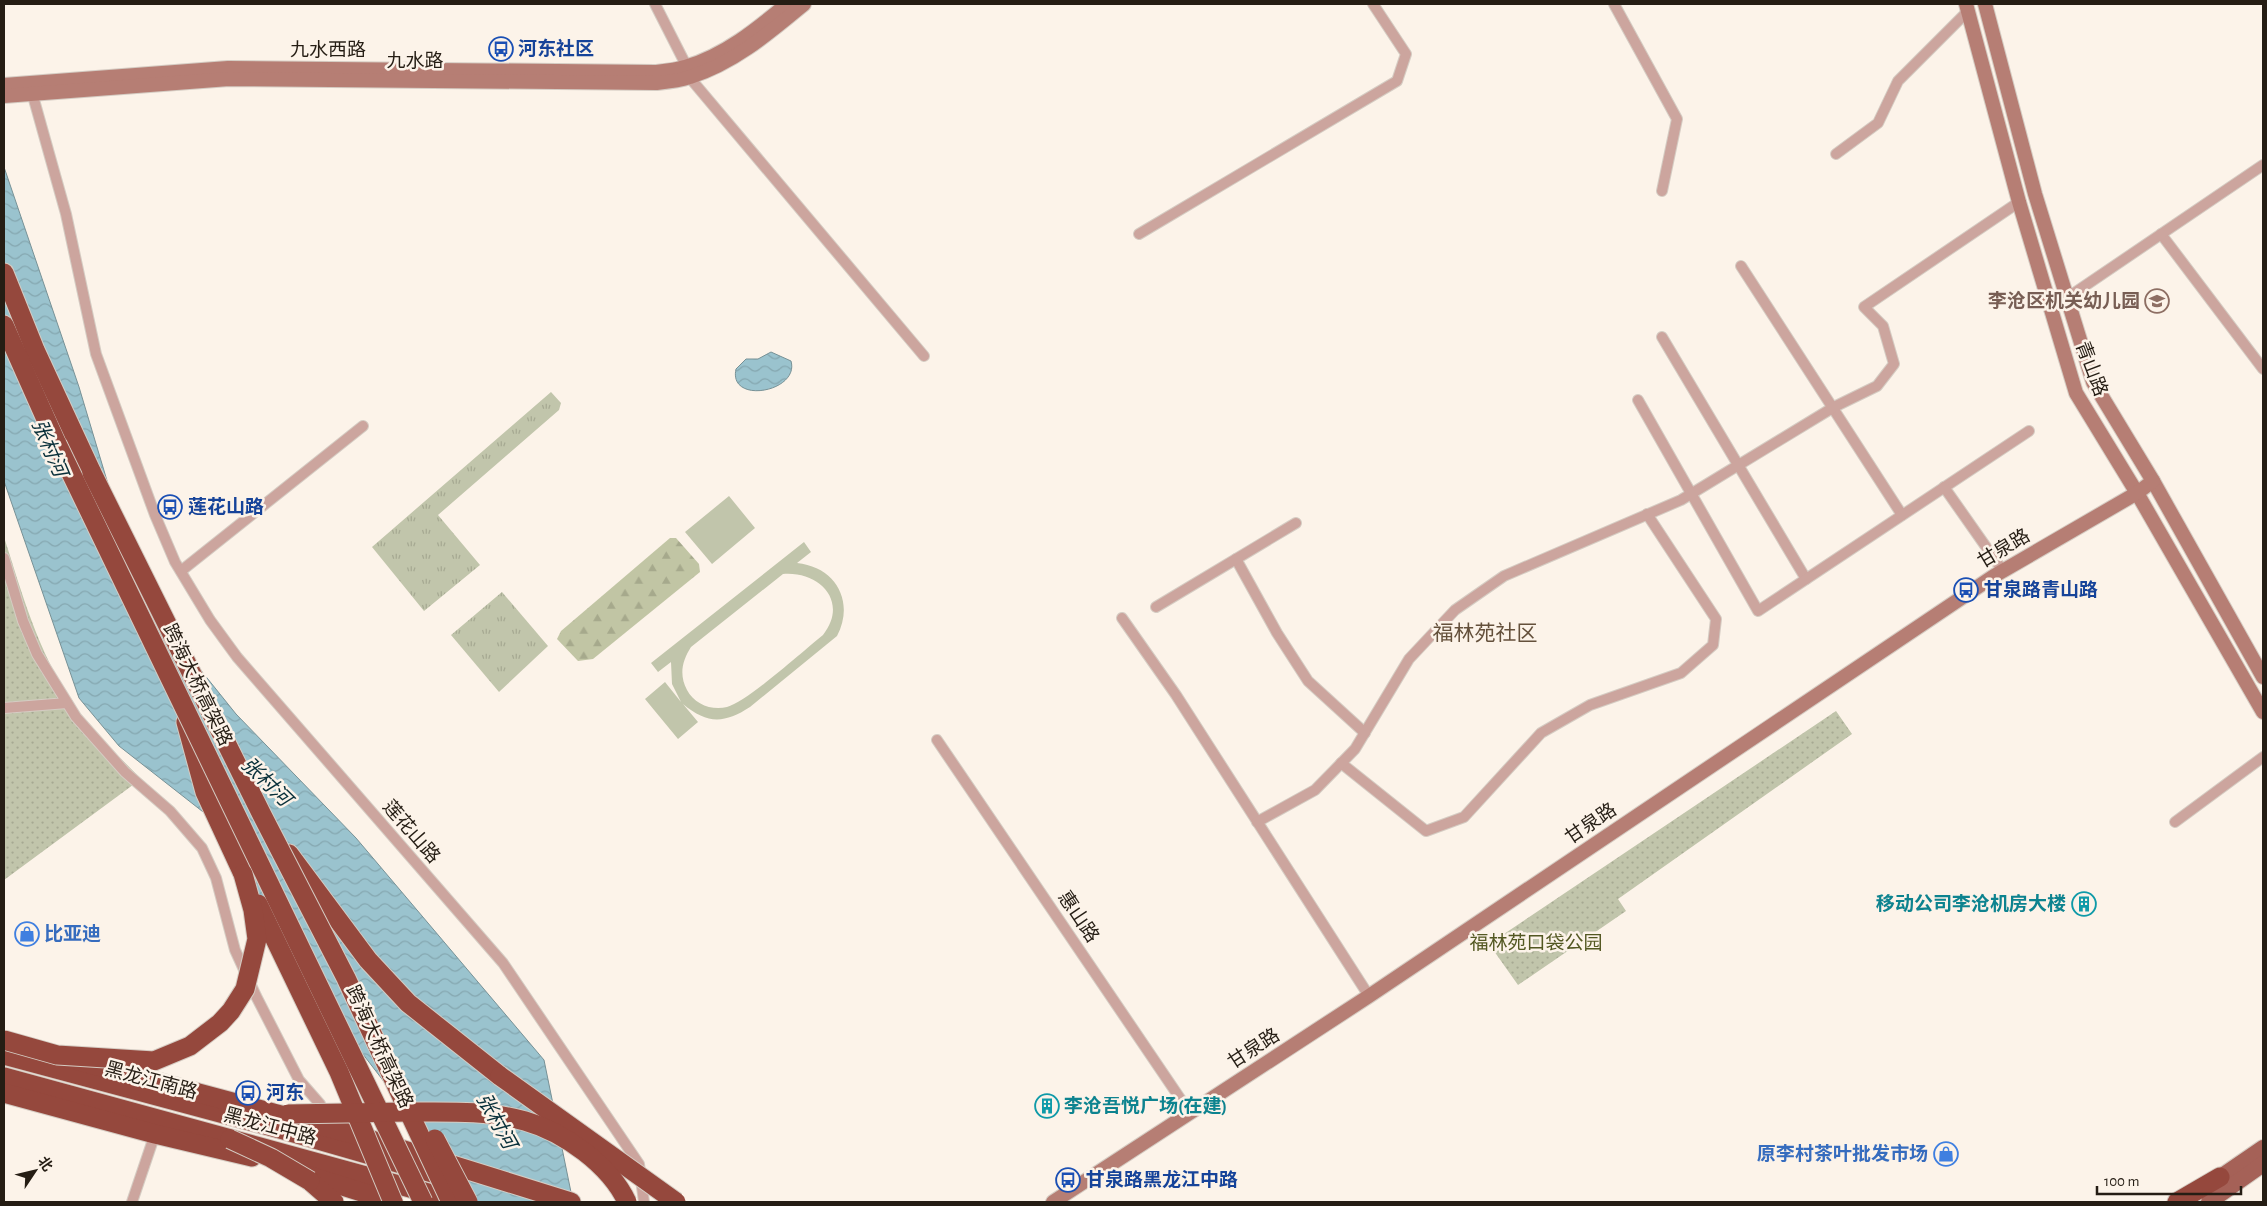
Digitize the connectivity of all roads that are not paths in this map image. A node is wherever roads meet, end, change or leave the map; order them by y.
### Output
1 (655, 4) edge
2 (787, 4) edge
3 (804, 4) edge
4 (1373, 4) edge
5 (1614, 4) edge
6 (1985, 4) edge
7 (1967, 8) edge
8 (688, 72) junction
9 (4, 85) edge
10 (31, 90) junction
11 (4, 96) edge
12 (1836, 154) dead end
13 (2263, 165) edge
14 (1662, 190) dead end
15 (2018, 202) junction
16 (1139, 234) dead end
17 (2161, 234) junction
18 (1741, 266) dead end
19 (4, 272) edge
20 (2067, 298) junction
21 (4, 325) edge
22 (1662, 337) dead end
23 (924, 356) dead end
24 (2263, 369) edge
25 (1638, 400) dead end
26 (1834, 408) junction
27 (363, 426) dead end
28 (2029, 431) dead end
29 (1738, 465) junction
30 (2153, 481) junction
31 (1944, 487) junction
32 (1691, 493) junction
33 (2137, 493) junction
34 (1646, 514) junction
35 (1902, 515) junction
36 (1296, 522) dead end
37 (4, 558) edge
38 (1236, 559) junction
39 (181, 571) junction
40 (2003, 571) junction
41 (1806, 579) junction
42 (1156, 607) dead end
43 (1122, 618) dead end
44 (2263, 677) edge
45 (67, 703) junction
46 (182, 706) junction
47 (4, 708) edge
48 (2263, 712) edge
49 (1365, 733) junction
50 (937, 740) dead end
51 (2263, 756) edge
52 (1341, 763) junction
53 (262, 816) junction
54 (1257, 822) junction
55 (2175, 822) dead end
56 (243, 874) junction
57 (346, 978) junction
58 (1369, 996) junction
59 (4, 1040) edge
60 (57, 1055) junction
61 (4, 1056) edge
62 (4, 1077) edge
63 (4, 1093) edge
64 (1190, 1113) junction
65 (332, 1130) junction
66 (154, 1134) junction
67 (230, 1139) junction
68 (2263, 1148) edge
69 (2263, 1164) edge
70 (2220, 1177) junction
71 (404, 1186) junction
72 (336, 1194) edge
73 (132, 1202) edge
74 (393, 1202) edge
75 (423, 1202) edge
76 (447, 1202) edge
77 (451, 1202) edge
78 (461, 1202) edge
79 (468, 1202) edge
80 (535, 1202) edge
81 (571, 1202) edge
82 (626, 1202) edge
83 (644, 1202) edge
84 (676, 1202) edge
85 (1053, 1202) edge
86 (2177, 1202) edge
87 (2187, 1202) edge
88 (2209, 1202) edge

1 - 8 street
2 - 8 main road, 九水西路
3 - 8 main road
4 - 16 street
5 - 14 street
6 - 20 main road, 青山路
7 - 12 street
7 - 15 main road, 青山路
8 - 10 main road, 九水西路
8 - 23 street
9 - 10 main road
10 - 11 main road
10 - 39 street, 莲花山路
13 - 17 street
15 - 26 street
15 - 33 main road, 青山路
17 - 20 street
17 - 24 street
18 - 26 street
19 - 53 highway, 跨海大桥高架路, bridge
20 - 30 main road, 青山路
21 - 46 highway, 跨海大桥高架路, bridge
22 - 29 street
25 - 32 street
26 - 29 street
26 - 35 street
27 - 39 street
28 - 31 street
29 - 32 street
29 - 41 street
30 - 33 main road, 甘泉路
30 - 44 main road, 青山路
31 - 35 street
31 - 40 street
32 - 34 street
32 - 41 street
33 - 40 main road, 甘泉路
33 - 48 main road, 青山路
34 - 49 street
34 - 52 street
35 - 41 street
36 - 38 street
37 - 45 street
38 - 42 street
38 - 49 street
39 - 83 street, 莲花山路
40 - 58 main road, 甘泉路
43 - 54 street
45 - 47 street
45 - 65 street
46 - 56 highway, bridge
46 - 75 highway, 跨海大桥高架路, bridge
49 - 52 street
50 - 64 street, 惠山路
51 - 55 street
52 - 54 street
53 - 57 highway, 跨海大桥高架路, bridge
53 - 84 highway, bridge
54 - 58 street
56 - 60 highway, bridge
56 - 74 highway, bridge
57 - 77 highway, 跨海大桥高架路, bridge
57 - 79 highway, bridge
58 - 64 main road, 甘泉路
59 - 60 highway, bridge
59 - 65 highway, 黑龙江南路
60 - 82 highway, bridge
61 - 80 highway, 黑龙江中路, bridge
62 - 67 highway, 黑龙江中路
63 - 66 highway
64 - 85 main road, 甘泉路
65 - 81 highway, 黑龙江南路, bridge
66 - 72 highway
66 - 73 street
67 - 71 highway, 黑龙江中路, bridge
67 - 72 highway, bridge
68 - 70 main road
69 - 88 main road
70 - 86 highway
70 - 87 main road
71 - 76 highway
71 - 78 highway, 黑龙江中路, bridge
72 - 74 highway

